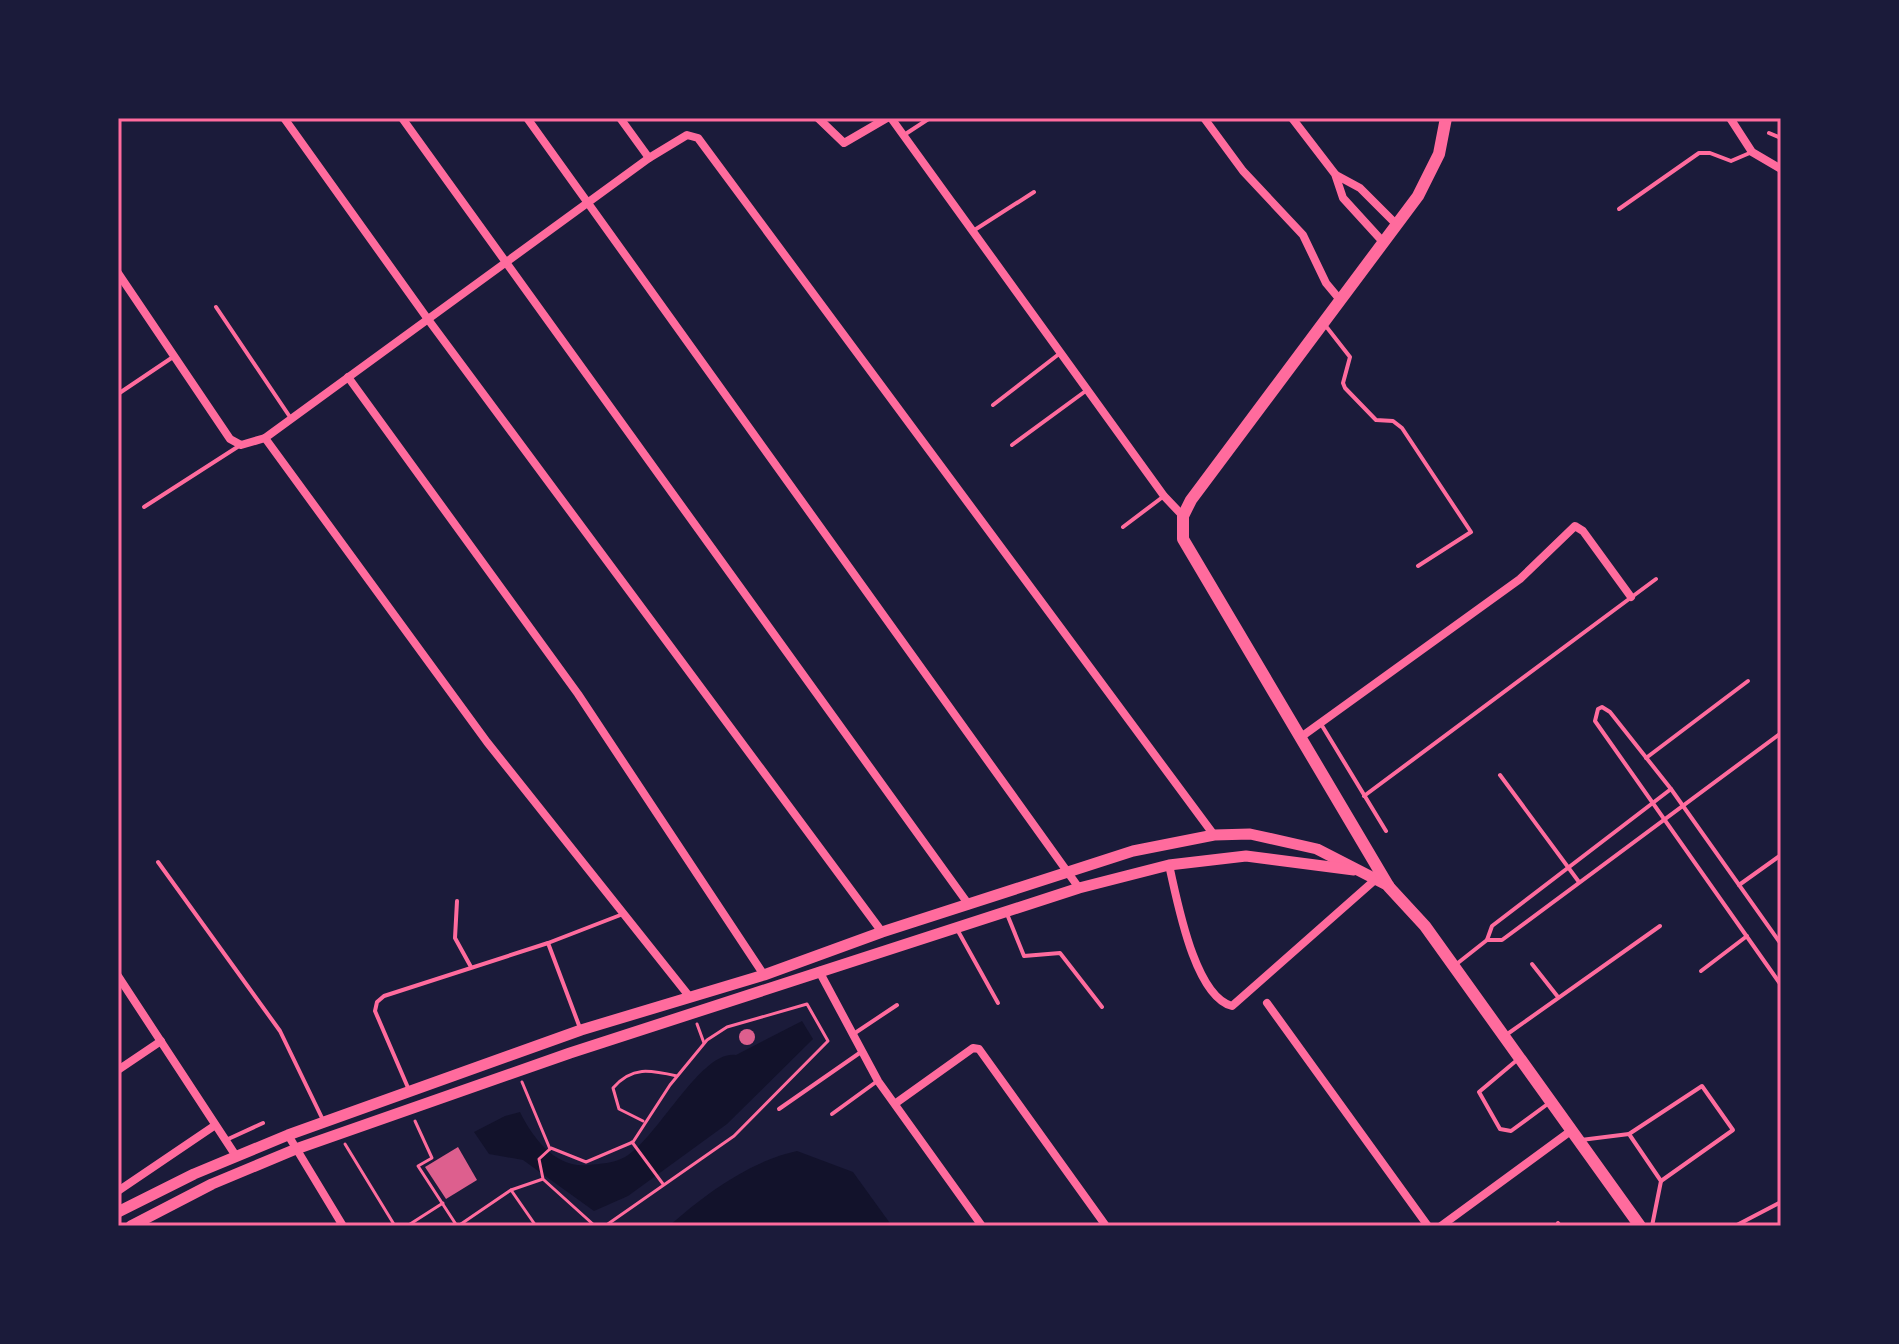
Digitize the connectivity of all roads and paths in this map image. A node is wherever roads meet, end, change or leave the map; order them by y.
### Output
1 (284, 118) edge
2 (402, 118) edge
3 (527, 118) edge
4 (620, 118) edge
5 (818, 118) edge
6 (889, 118) edge
7 (930, 118) edge
8 (1204, 118) edge
9 (1292, 118) edge
10 (1446, 118) edge
11 (1730, 118) edge
12 (1769, 133) dead end
13 (903, 137) junction
14 (1781, 138) edge
15 (1752, 152) junction
16 (649, 158) junction
17 (1781, 169) edge
18 (1335, 174) junction
19 (1034, 192) dead end
20 (588, 204) junction
21 (1619, 209) dead end
22 (1397, 225) junction
23 (971, 232) junction
24 (1384, 243) junction
25 (506, 264) junction
26 (118, 273) edge
27 (122, 286) edge
28 (1342, 302) junction
29 (216, 307) dead end
30 (427, 318) junction
31 (1325, 325) junction
32 (1060, 352) junction
33 (175, 356) junction
34 (348, 377) junction
35 (1087, 390) junction
36 (118, 394) edge
37 (993, 405) dead end
38 (292, 419) junction
39 (265, 438) junction
40 (241, 445) junction
41 (1012, 445) dead end
42 (1164, 496) junction
43 (144, 507) dead end
44 (1183, 516) junction
45 (1123, 527) dead end
46 (1418, 566) dead end
47 (1656, 579) dead end
48 (1631, 597) junction
49 (1748, 681) dead end
50 (1321, 724) junction
51 (1781, 733) edge
52 (1301, 737) junction
53 (1646, 758) junction
54 (1500, 775) dead end
55 (1671, 789) junction
56 (1364, 796) junction
57 (1653, 803) junction
58 (1681, 804) junction
59 (1663, 817) junction
60 (1386, 831) dead end
61 (1214, 835) junction
62 (1781, 855) edge
63 (158, 862) dead end
64 (1169, 865) junction
65 (1567, 867) junction
66 (1068, 871) junction
67 (1359, 871) junction
68 (1376, 879) junction
69 (1579, 882) junction
70 (1739, 885) junction
71 (1389, 887) junction
72 (1079, 888) junction
73 (457, 901) dead end
74 (969, 905) junction
75 (1006, 911) junction
76 (623, 914) junction
77 (1660, 926) dead end
78 (957, 928) junction
79 (882, 932) junction
80 (1747, 936) junction
81 (1487, 940) junction
82 (548, 943) junction
83 (1781, 944) edge
84 (1532, 964) dead end
85 (1454, 966) junction
86 (471, 967) junction
87 (819, 971) junction
88 (1701, 971) dead end
89 (764, 975) junction
90 (118, 976) edge
91 (1781, 985) edge
92 (689, 996) junction
93 (1558, 997) junction
94 (998, 1003) dead end
95 (1267, 1003) dead end
96 (897, 1005) dead end
97 (1102, 1007) dead end
98 (693, 1013) junction
99 (581, 1030) junction
100 (852, 1036) junction
101 (1504, 1036) junction
102 (161, 1041) junction
103 (704, 1043) junction
104 (861, 1052) junction
105 (1520, 1059) junction
106 (118, 1070) edge
107 (518, 1071) junction
108 (677, 1076) junction
109 (878, 1081) junction
110 (409, 1091) junction
111 (1551, 1102) junction
112 (896, 1103) junction
113 (410, 1109) junction
114 (779, 1109) dead end
115 (832, 1114) dead end
116 (324, 1122) junction
117 (644, 1122) junction
118 (263, 1123) dead end
119 (214, 1126) junction
120 (339, 1134) junction
121 (1629, 1134) junction
122 (288, 1135) junction
123 (1575, 1136) junction
124 (224, 1141) junction
125 (634, 1143) junction
126 (296, 1149) junction
127 (549, 1149) junction
128 (236, 1156) junction
129 (542, 1177) junction
130 (1661, 1181) junction
131 (663, 1184) junction
132 (511, 1190) junction
133 (118, 1191) edge
134 (1781, 1202) edge
135 (443, 1203) junction
136 (118, 1212) edge
137 (131, 1226) edge
138 (343, 1226) edge
139 (395, 1226) edge
140 (407, 1226) edge
141 (458, 1226) edge
142 (536, 1226) edge
143 (595, 1226) edge
144 (605, 1226) edge
145 (982, 1226) edge
146 (1106, 1226) edge
147 (1428, 1226) edge
148 (1441, 1226) edge
149 (1640, 1226) edge
150 (1652, 1226) edge
151 (1735, 1226) edge

1 - 30 street
2 - 25 street
3 - 20 street
4 - 16 street
5 - 6 street
6 - 13 street
7 - 13 lane
8 - 28 street
9 - 18 street
10 - 22 main road
11 - 15 street
12 - 14 lane
13 - 23 street
15 - 17 street
15 - 21 lane
16 - 20 street
16 - 61 street
18 - 22 street
18 - 24 street
19 - 23 lane
20 - 25 street
20 - 66 street
22 - 24 main road
23 - 32 street
24 - 28 main road
25 - 30 street
25 - 74 street
26 - 27 street
27 - 33 street
28 - 31 main road
29 - 38 lane
30 - 34 street
30 - 79 street
31 - 44 main road
31 - 46 lane
32 - 35 street
32 - 37 lane
33 - 36 lane
33 - 40 street
34 - 38 street
34 - 89 street
35 - 41 lane
35 - 42 street
38 - 39 street
39 - 40 street
39 - 76 street
40 - 43 lane
42 - 44 street
42 - 45 lane
44 - 52 main road
47 - 48 lane
48 - 50 street
48 - 56 lane
49 - 53 lane
50 - 52 street
50 - 56 lane
51 - 58 lane
52 - 71 main road
53 - 55 lane
53 - 57 lane
54 - 65 lane
55 - 57 lane
55 - 58 lane
56 - 60 lane
57 - 59 lane
57 - 65 lane
58 - 59 lane
58 - 70 lane
59 - 69 lane
59 - 80 lane
61 - 66 street
61 - 67 street
62 - 70 lane
63 - 116 lane
64 - 67 street
64 - 68 street
64 - 72 street
65 - 69 lane
65 - 81 lane
66 - 72 street
66 - 74 street
67 - 68 street
68 - 71 street
69 - 81 lane
70 - 83 lane
71 - 85 main road
72 - 75 street
73 - 86 lane
74 - 79 street
75 - 78 street
75 - 97 lane
76 - 82 lane
76 - 92 street
77 - 93 lane
78 - 87 street
78 - 94 lane
79 - 89 street
80 - 88 lane
80 - 91 lane
81 - 85 lane
82 - 86 lane
82 - 99 lane
84 - 93 lane
85 - 101 main road
86 - 110 lane
87 - 98 street
87 - 100 street
89 - 92 street
90 - 102 street
92 - 99 street
93 - 101 lane
95 - 147 street
96 - 100 lane
98 - 103 path
98 - 107 street
99 - 110 street
100 - 104 street
101 - 105 main road
102 - 106 street
102 - 119 street
103 - 108 path
103 - 131 path
104 - 109 street
104 - 114 lane
105 - 111 main road
105 - 111 lane
107 - 113 street
107 - 127 path
108 - 117 path
108 - 117 path
109 - 112 street
109 - 115 lane
110 - 116 street
111 - 123 main road
112 - 145 street
112 - 146 street
113 - 120 street
113 - 135 path
116 - 122 street
117 - 125 path
118 - 124 lane
119 - 124 street
119 - 133 street
120 - 126 street
120 - 139 path
121 - 123 lane
121 - 130 lane
121 - 130 lane
122 - 126 street
122 - 128 street
123 - 148 street
123 - 149 main road
124 - 128 street
125 - 127 path
125 - 131 path
126 - 137 street
126 - 138 street
127 - 129 path
128 - 136 street
129 - 132 path
129 - 143 path
130 - 150 lane
131 - 144 path
132 - 141 path
132 - 142 path
134 - 151 lane
135 - 140 path
135 - 141 path

